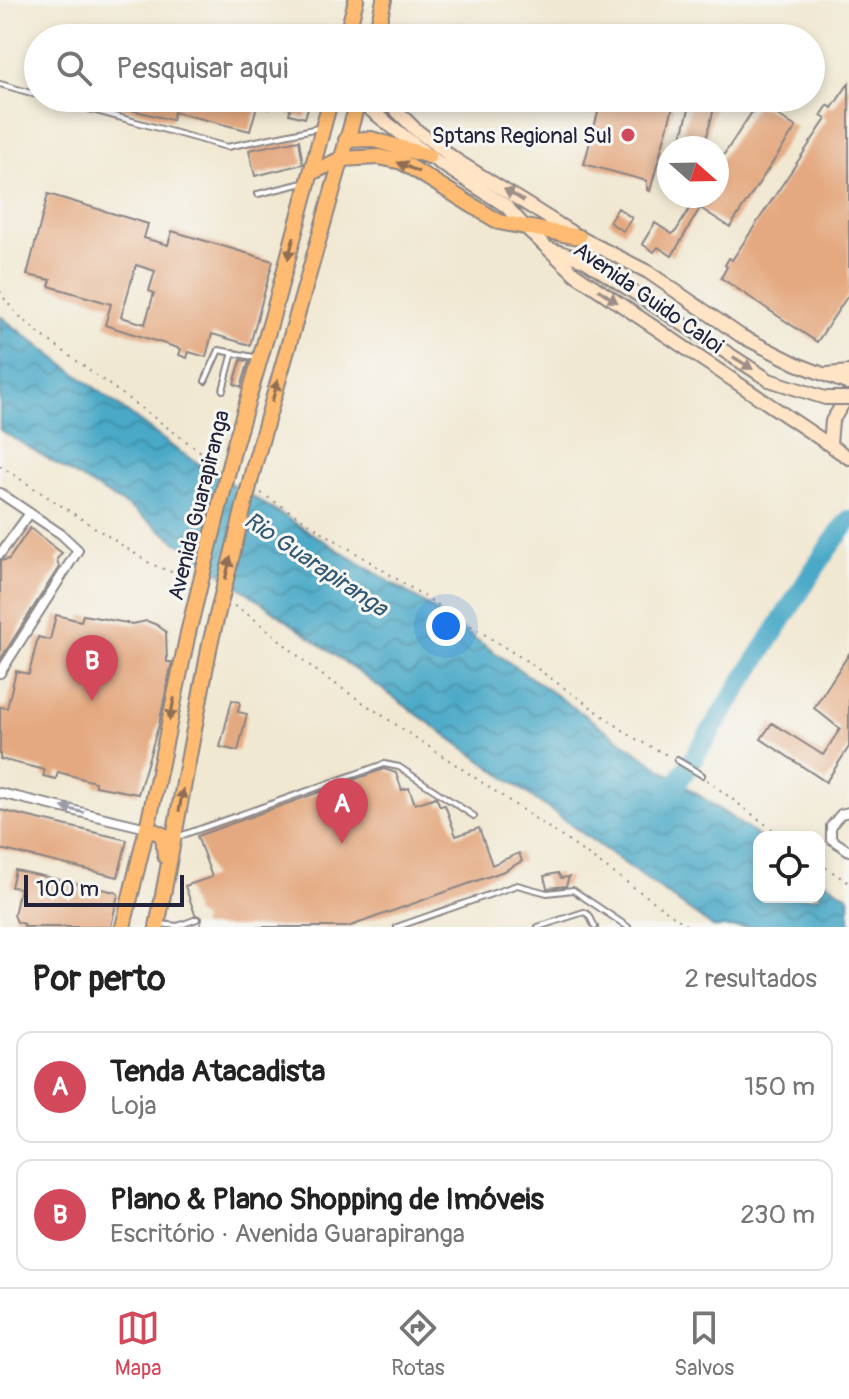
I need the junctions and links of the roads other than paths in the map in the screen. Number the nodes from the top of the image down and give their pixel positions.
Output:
1 (356, 0) edge
2 (384, 0) edge
3 (350, 24) edge
4 (378, 24) edge
5 (0, 84) edge
6 (24, 91) edge
7 (100, 112) edge
8 (327, 112) edge
9 (354, 112) edge
10 (374, 112) edge
11 (398, 112) edge
12 (323, 127) junction
13 (346, 140) junction
14 (429, 156) junction
15 (341, 159) junction
16 (310, 177) junction
17 (258, 194) dead end
18 (526, 228) junction
19 (579, 237) junction
20 (547, 248) junction
21 (233, 352) junction
22 (260, 358) junction
23 (849, 372) edge
24 (825, 374) junction
25 (205, 381) dead end
26 (849, 384) edge
27 (223, 390) dead end
28 (849, 396) edge
29 (830, 444) junction
30 (849, 458) edge
31 (0, 493) edge
32 (30, 513) junction
33 (0, 554) edge
34 (0, 673) edge
35 (677, 760) road end
36 (702, 775) road end
37 (0, 793) edge
38 (849, 812) edge
39 (474, 816) dead end
40 (147, 828) junction
41 (174, 838) junction
42 (849, 851) edge
43 (167, 876) junction
44 (197, 919) dead end
45 (157, 925) edge
46 (177, 926) edge
47 (123, 927) edge
48 (397, 927) edge
49 (538, 927) edge
50 (595, 927) edge
51 (628, 927) edge

1 - 3 main road
2 - 4 main road
5 - 6 lane
7 - 12 lane
8 - 12 main road, Avenida Guarapiranga
9 - 13 main road, Avenida Guarapiranga
10 - 14 main road, Avenida Guido Caloi
19 -> 11 main road, Avenida Guido Caloi
12 - 16 main road, Avenida Guarapiranga
13 - 14 main road
13 - 15 main road, Avenida Guarapiranga
14 - 18 main road, Avenida Guido Caloi
15 - 16 main road
18 -> 15 main road
41 -> 15 main road, Avenida Guarapiranga, bridge
16 - 17 lane
16 -> 22 main road, Avenida Guarapiranga
18 - 19 main road
18 - 20 main road, Avenida Guido Caloi
19 - 24 main road, Avenida Guido Caloi
20 -> 28 main road, bridge
20 -> 29 main road, Avenida Guido Caloi
21 - 22 lane
21 - 25 lane
21 - 27 lane
22 -> 40 main road, Avenida Guarapiranga, bridge
23 - 24 main road
24 - 26 main road, Avenida Guido Caloi
28 - 29 main road
29 - 30 main road, Avenida Guido Caloi
31 - 32 street
32 - 33 street
32 - 34 street
35 - 36 lane
40 -> 37 street
38 - 42 street
39 - 41 lane
40 - 43 main road
40 - 47 main road, Avenida Guarapiranga
41 - 43 main road, Avenida Guarapiranga
43 - 45 main road, Avenida Guarapiranga
44 - 46 lane
45 - 46 lane
48 - 51 lane
49 - 50 lane

